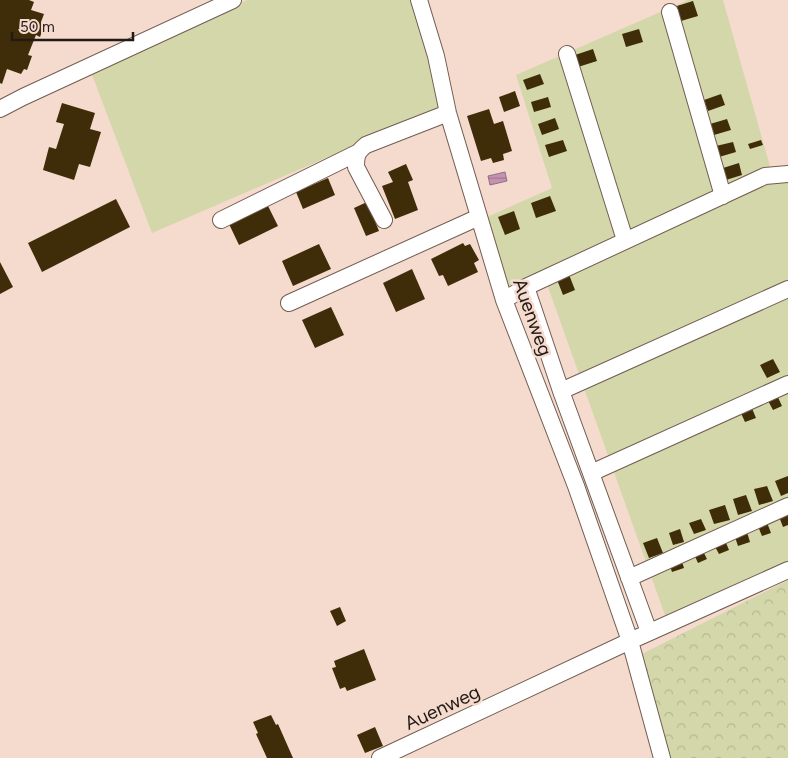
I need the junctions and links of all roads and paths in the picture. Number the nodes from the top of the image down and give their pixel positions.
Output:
1 (233, 0) edge
2 (419, 0) edge
3 (670, 12) dead end
4 (566, 54) dead end
5 (0, 109) edge
6 (448, 113) junction
7 (357, 153) junction
8 (788, 174) edge
9 (723, 196) junction
10 (479, 216) junction
11 (221, 220) dead end
12 (384, 220) dead end
13 (625, 240) junction
14 (526, 287) junction
15 (788, 289) edge
16 (504, 300) junction
17 (290, 303) dead end
18 (788, 384) edge
19 (561, 391) junction
20 (591, 473) junction
21 (788, 506) edge
22 (788, 570) edge
23 (629, 578) junction
24 (649, 632) junction
25 (630, 641) junction
26 (380, 758) edge
27 (662, 758) edge

1 - 5 street
2 - 6 street, Auenweg
3 - 9 street
4 - 13 street
6 - 7 street
6 - 10 street, Auenweg
7 - 11 street
7 - 12 street
8 - 9 street
9 - 13 street
10 - 16 street, Auenweg
10 - 17 street
13 - 14 street
14 - 16 street
14 - 19 street
15 - 19 street
16 - 25 street, Auenweg
18 - 20 street
19 - 20 street
20 - 23 street
21 - 23 street
22 - 24 street
23 - 24 street
24 - 25 street
25 - 26 street, Auenweg
25 - 27 street, Auenweg

